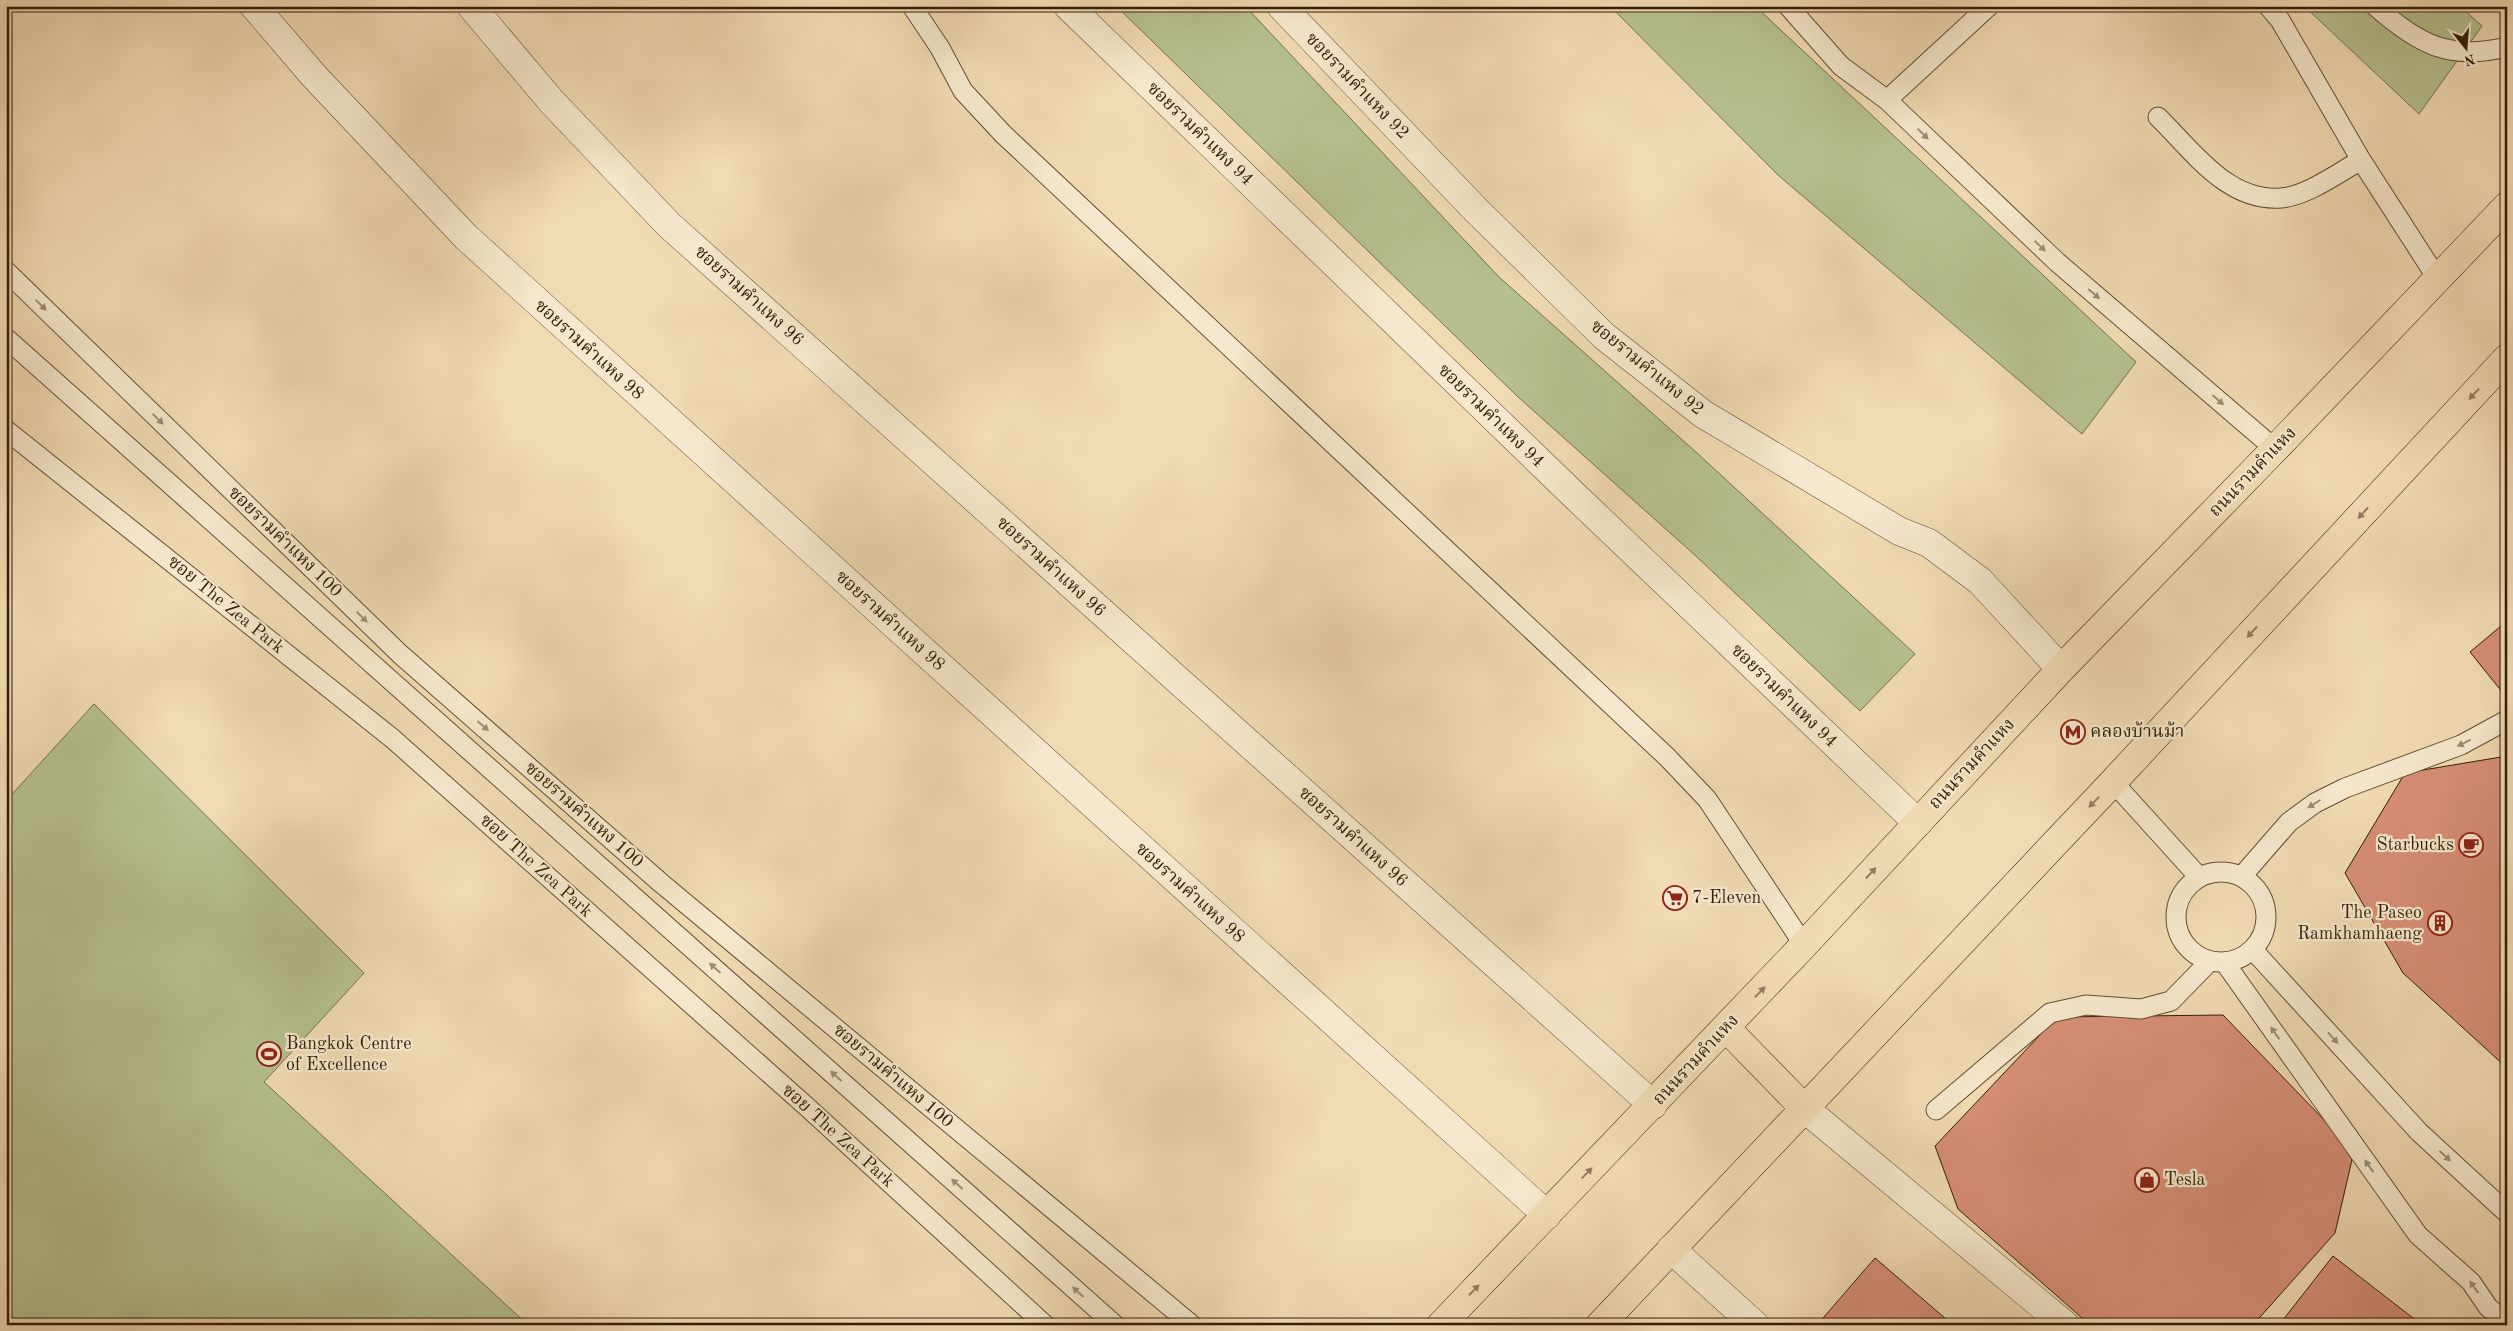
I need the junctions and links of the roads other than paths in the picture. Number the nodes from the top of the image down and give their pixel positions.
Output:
1 (254, 6) edge
2 (471, 6) edge
3 (912, 6) edge
4 (1068, 6) edge
5 (1281, 6) edge
6 (1788, 6) edge
7 (1990, 6) edge
8 (2268, 6) edge
9 (2375, 6) edge
10 (2507, 47) edge
11 (1887, 100) junction
12 (2158, 116) dead end
13 (2361, 160) junction
14 (2507, 206) edge
15 (6, 271) edge
16 (2437, 278) junction
17 (6, 338) edge
18 (2507, 358) edge
19 (6, 430) edge
20 (2276, 449) junction
21 (2061, 669) junction
22 (2507, 720) edge
23 (2113, 782) junction
24 (1918, 823) junction
25 (2242, 876) junction
26 (2199, 877) junction
27 (1804, 945) junction
28 (2253, 950) junction
29 (2217, 962) junction
30 (1726, 1028) junction
31 (1653, 1105) junction
32 (1804, 1108) junction
33 (1936, 1110) dead end
34 (2507, 1213) edge
35 (1547, 1214) junction
36 (1671, 1249) junction
37 (2507, 1323) edge
38 (1045, 1325) edge
39 (1115, 1325) edge
40 (1192, 1325) edge
41 (1441, 1325) edge
42 (1600, 1325) edge
43 (1755, 1325) edge
44 (2065, 1325) edge

1 - 35 street, ซอยรามคําแหง 98
2 - 31 street, ซอยรามคําแหง 96
3 - 27 lane
4 - 24 street, ซอยรามคําแหง 94
5 - 21 street, ซอยรามคําแหง 92
6 - 11 lane
7 - 11 lane
8 - 13 lane
9 - 10 lane
11 -> 20 lane
12 - 13 lane
13 - 16 lane
14 - 16 main road, ถนนรามคำแหง
15 -> 40 lane, ซอยรามคำแหง 100
16 - 20 main road, ถนนรามคำแหง
39 -> 17 lane, ซอยรามคำแหง 100
18 -> 23 main road
19 - 38 lane, ซอย The Zea Park
20 - 21 main road, ถนนรามคำแหง
21 - 24 main road, ถนนรามคำแหง
22 -> 25 lane
23 - 26 lane
23 -> 32 main road
27 -> 24 main road, ถนนรามคำแหง
25 - 26 lane
25 - 28 lane
26 - 29 lane
30 -> 27 main road, ถนนรามคำแหง
28 - 29 lane
28 -> 34 lane
29 - 33 lane
37 -> 29 lane
30 - 31 main road, ถนนรามคำแหง
30 - 32 main road
35 -> 31 main road, ถนนรามคำแหง
32 - 36 main road
32 - 44 street
41 -> 35 main road, ถนนรามคำแหง
36 - 42 main road
36 - 43 street

